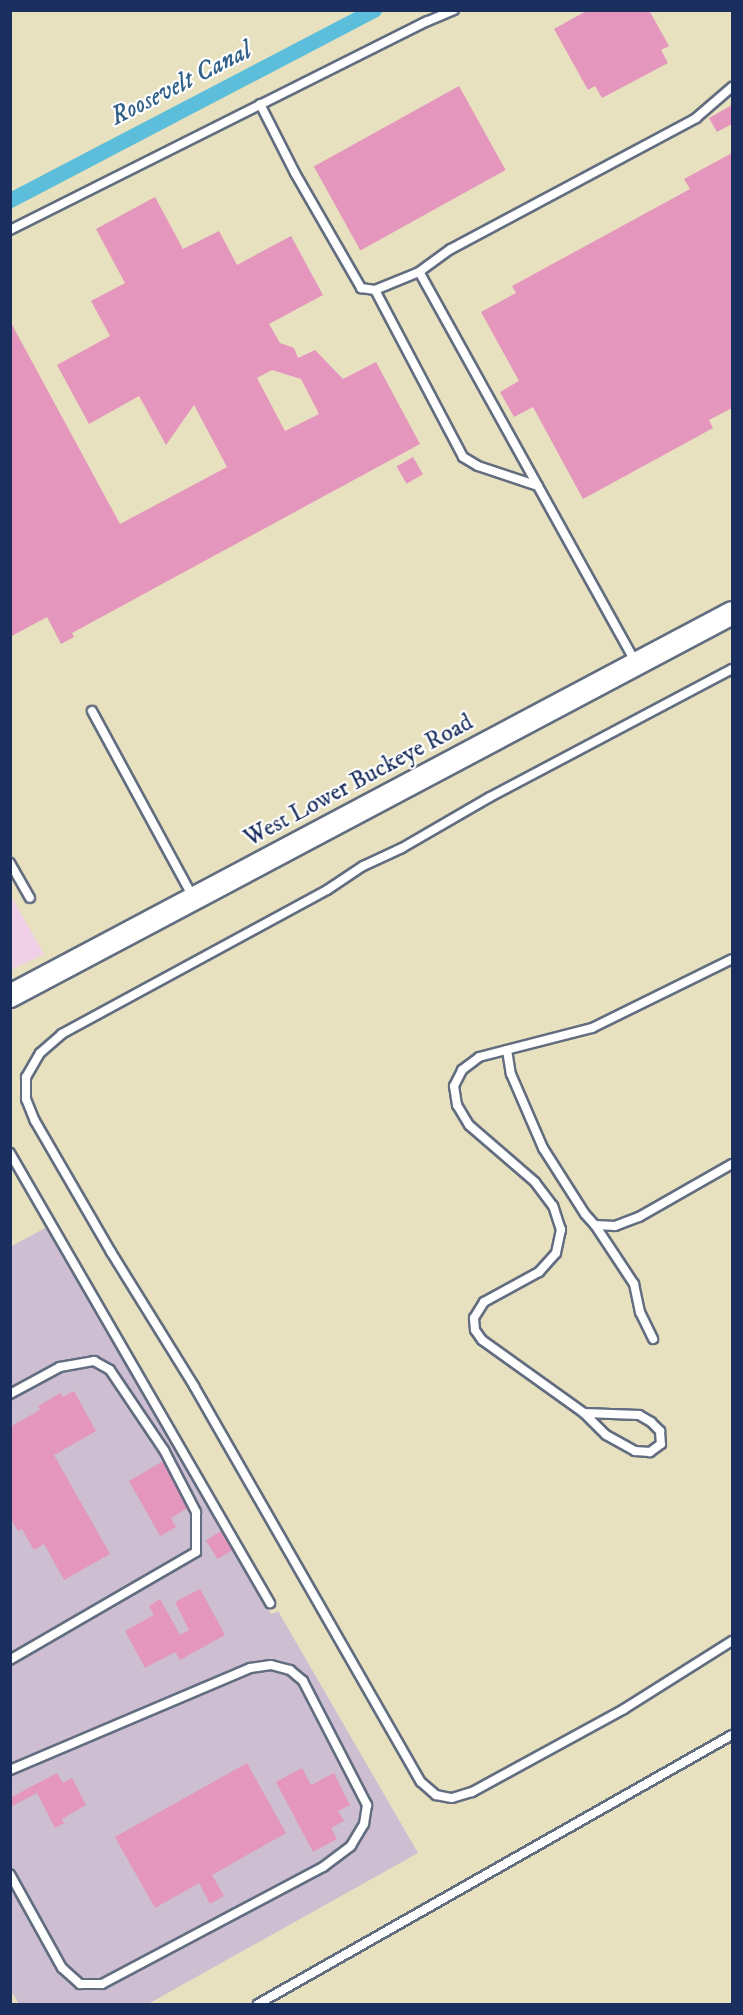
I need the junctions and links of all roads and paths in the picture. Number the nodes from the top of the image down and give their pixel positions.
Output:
1 (454, 10) edge
2 (732, 87) edge
3 (260, 104) junction
4 (10, 230) edge
5 (419, 272) junction
6 (375, 290) junction
7 (538, 486) junction
8 (732, 613) edge
9 (637, 663) junction
10 (732, 669) edge
11 (92, 711) dead end
12 (10, 863) edge
13 (30, 898) dead end
14 (194, 899) junction
15 (732, 958) edge
16 (10, 996) edge
17 (507, 1050) junction
18 (10, 1153) edge
19 (732, 1164) edge
20 (595, 1225) junction
21 (653, 1339) dead end
22 (10, 1394) edge
23 (584, 1413) junction
24 (270, 1603) dead end
25 (732, 1641) edge
26 (10, 1660) edge
27 (732, 1735) edge
28 (10, 1770) edge
29 (10, 1874) edge
30 (258, 2004) edge

1 - 3 lane
2 - 5 lane
3 - 4 lane
3 - 6 lane
5 - 6 lane
5 - 7 lane
6 - 7 lane
7 - 9 lane
8 - 9 main road, West Lower Buckeye Road
9 - 14 main road, West Lower Buckeye Road
10 - 25 lane
11 - 14 lane
12 - 13 lane
14 - 16 main road, West Lower Buckeye Road
15 - 17 lane
17 - 20 lane
17 - 23 lane
18 - 24 lane
19 - 20 lane
20 - 21 lane
22 - 26 lane
23 - 23 lane
27 - 30 lane
28 - 29 lane

